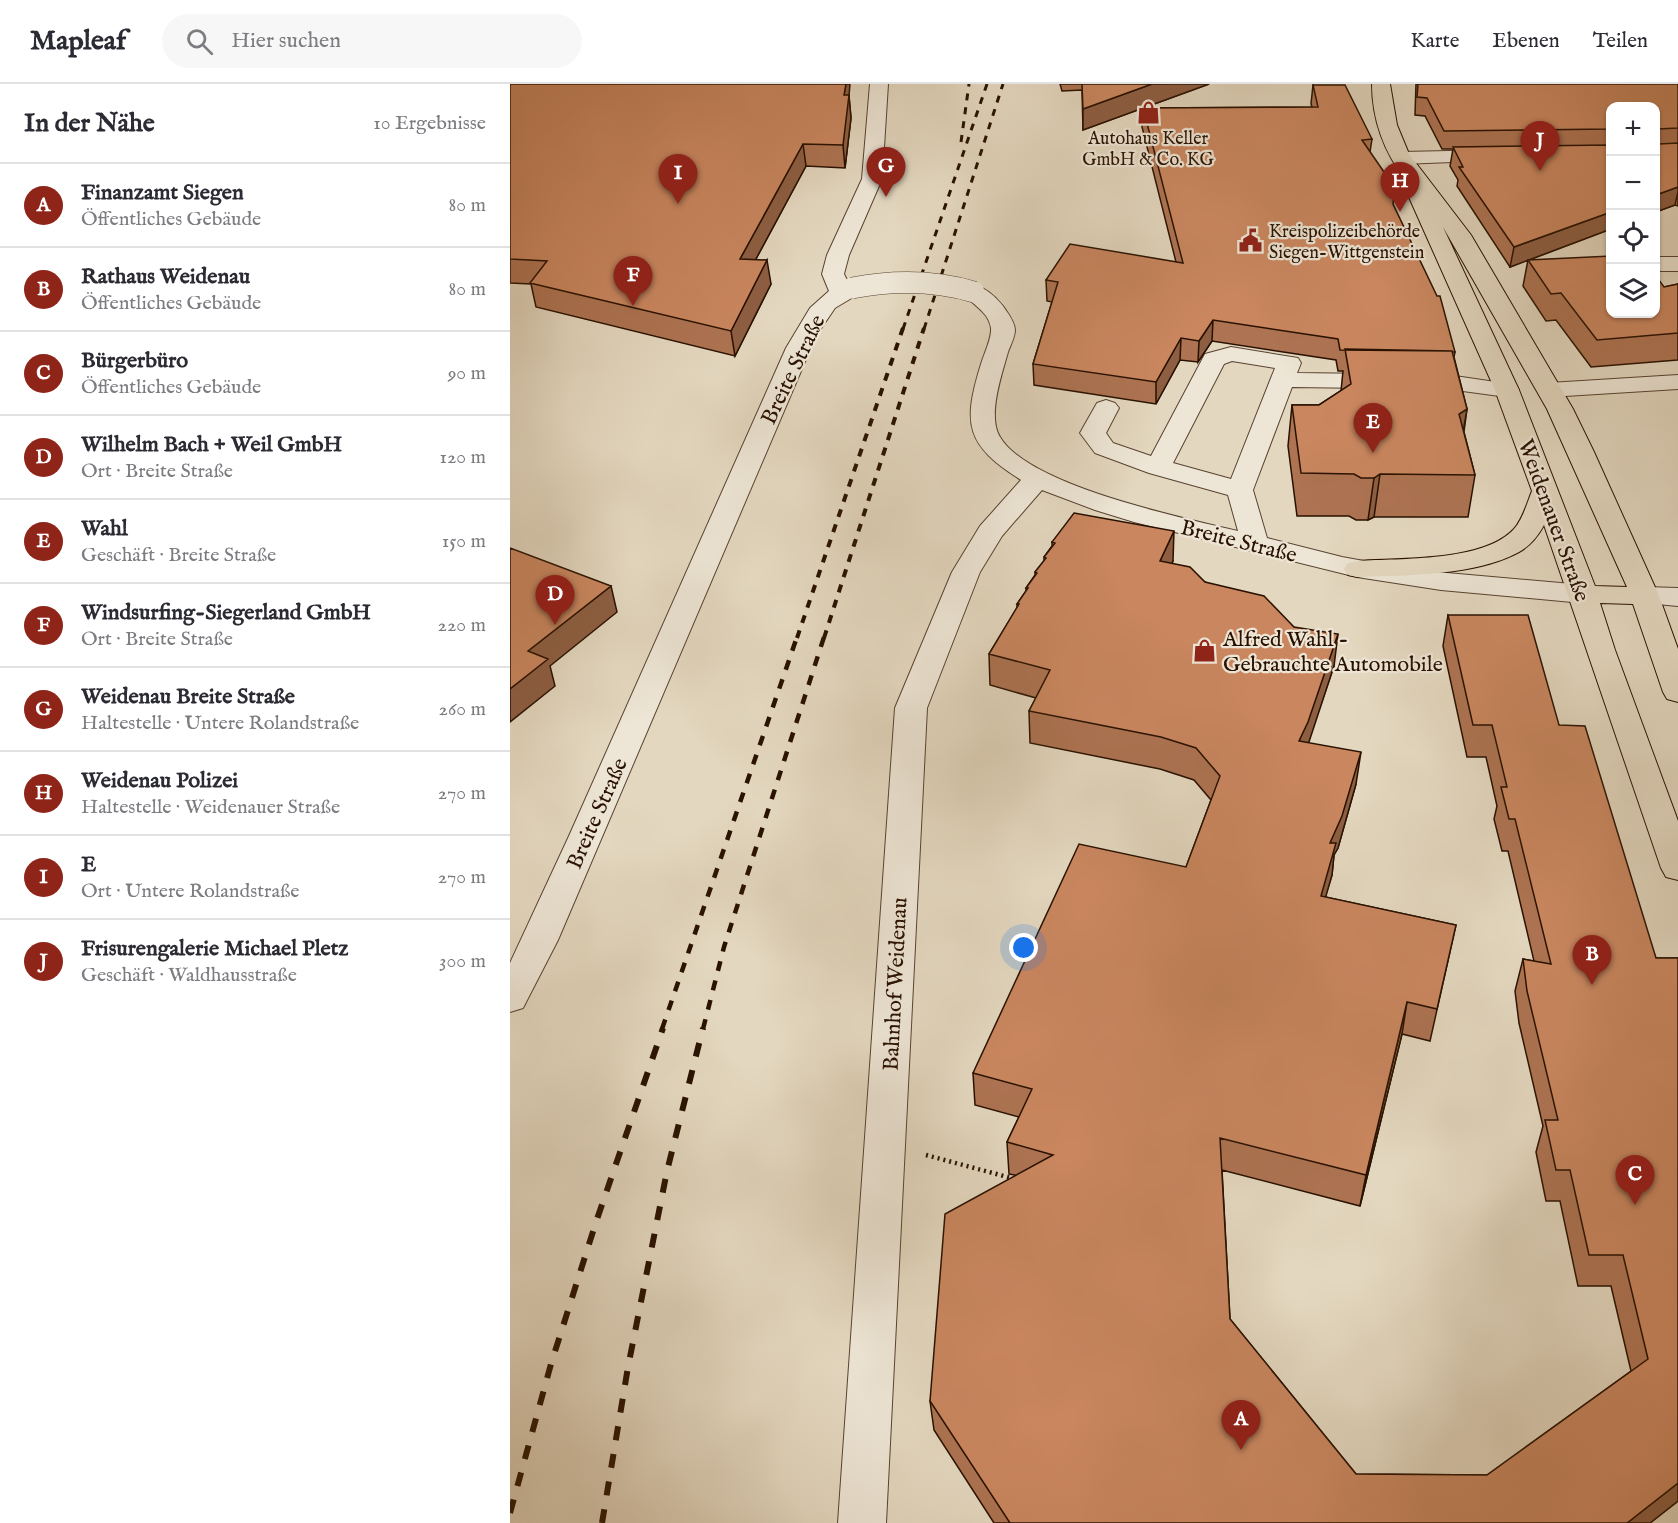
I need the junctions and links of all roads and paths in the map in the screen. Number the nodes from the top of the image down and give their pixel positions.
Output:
1 (879, 84) edge
2 (1381, 84) edge
3 (1520, 156) edge
4 (1402, 158) junction
5 (1416, 180) junction
6 (1660, 264) edge
7 (1678, 264) edge
8 (846, 290) junction
9 (1498, 301) junction
10 (1468, 302) junction
11 (1285, 372) junction
12 (1678, 382) edge
13 (1507, 390) junction
14 (1549, 390) junction
15 (1106, 408) dead end
16 (1158, 467) junction
17 (1036, 479) junction
18 (1240, 490) junction
19 (1545, 490) junction
20 (1255, 543) junction
21 (1358, 569) junction
22 (1583, 594) junction
23 (1645, 596) junction
24 (1678, 597) edge
25 (1678, 692) edge
26 (1678, 868) edge
27 (510, 998) edge
28 (885, 1144) junction
29 (1018, 1180) edge
30 (862, 1523) edge

1 - 8 street
2 - 4 main road, Weidenauer Straße
3 - 4 street
4 - 5 main road, Weidenauer Straße
5 - 9 main road, Weidenauer Straße
5 - 10 main road, Weidenauer Straße
6 - 7 street
8 - 17 street, Breite Straße, bridge
8 - 27 street, Breite Straße
9 - 10 main road
9 - 14 main road, Weidenauer Straße
10 - 13 main road, Weidenauer Straße
11 - 13 street
11 - 16 street
11 - 18 street
12 - 14 street
13 - 14 main road
13 - 19 main road, Weidenauer Straße
14 - 23 main road, Weidenauer Straße
15 - 16 street
16 - 18 street
17 - 20 street, Breite Straße
17 - 28 street, Bahnhof Weidenau
18 - 20 street
19 - 21 main road
19 - 22 main road, Weidenauer Straße
20 - 21 street, Breite Straße
21 - 22 street, Breite Straße
22 - 23 main road
22 - 26 main road, Weidenauer Straße
23 - 24 street
23 - 25 main road, Weidenauer Straße
28 - 29 path
28 - 30 street, Bahnhof Weidenau

